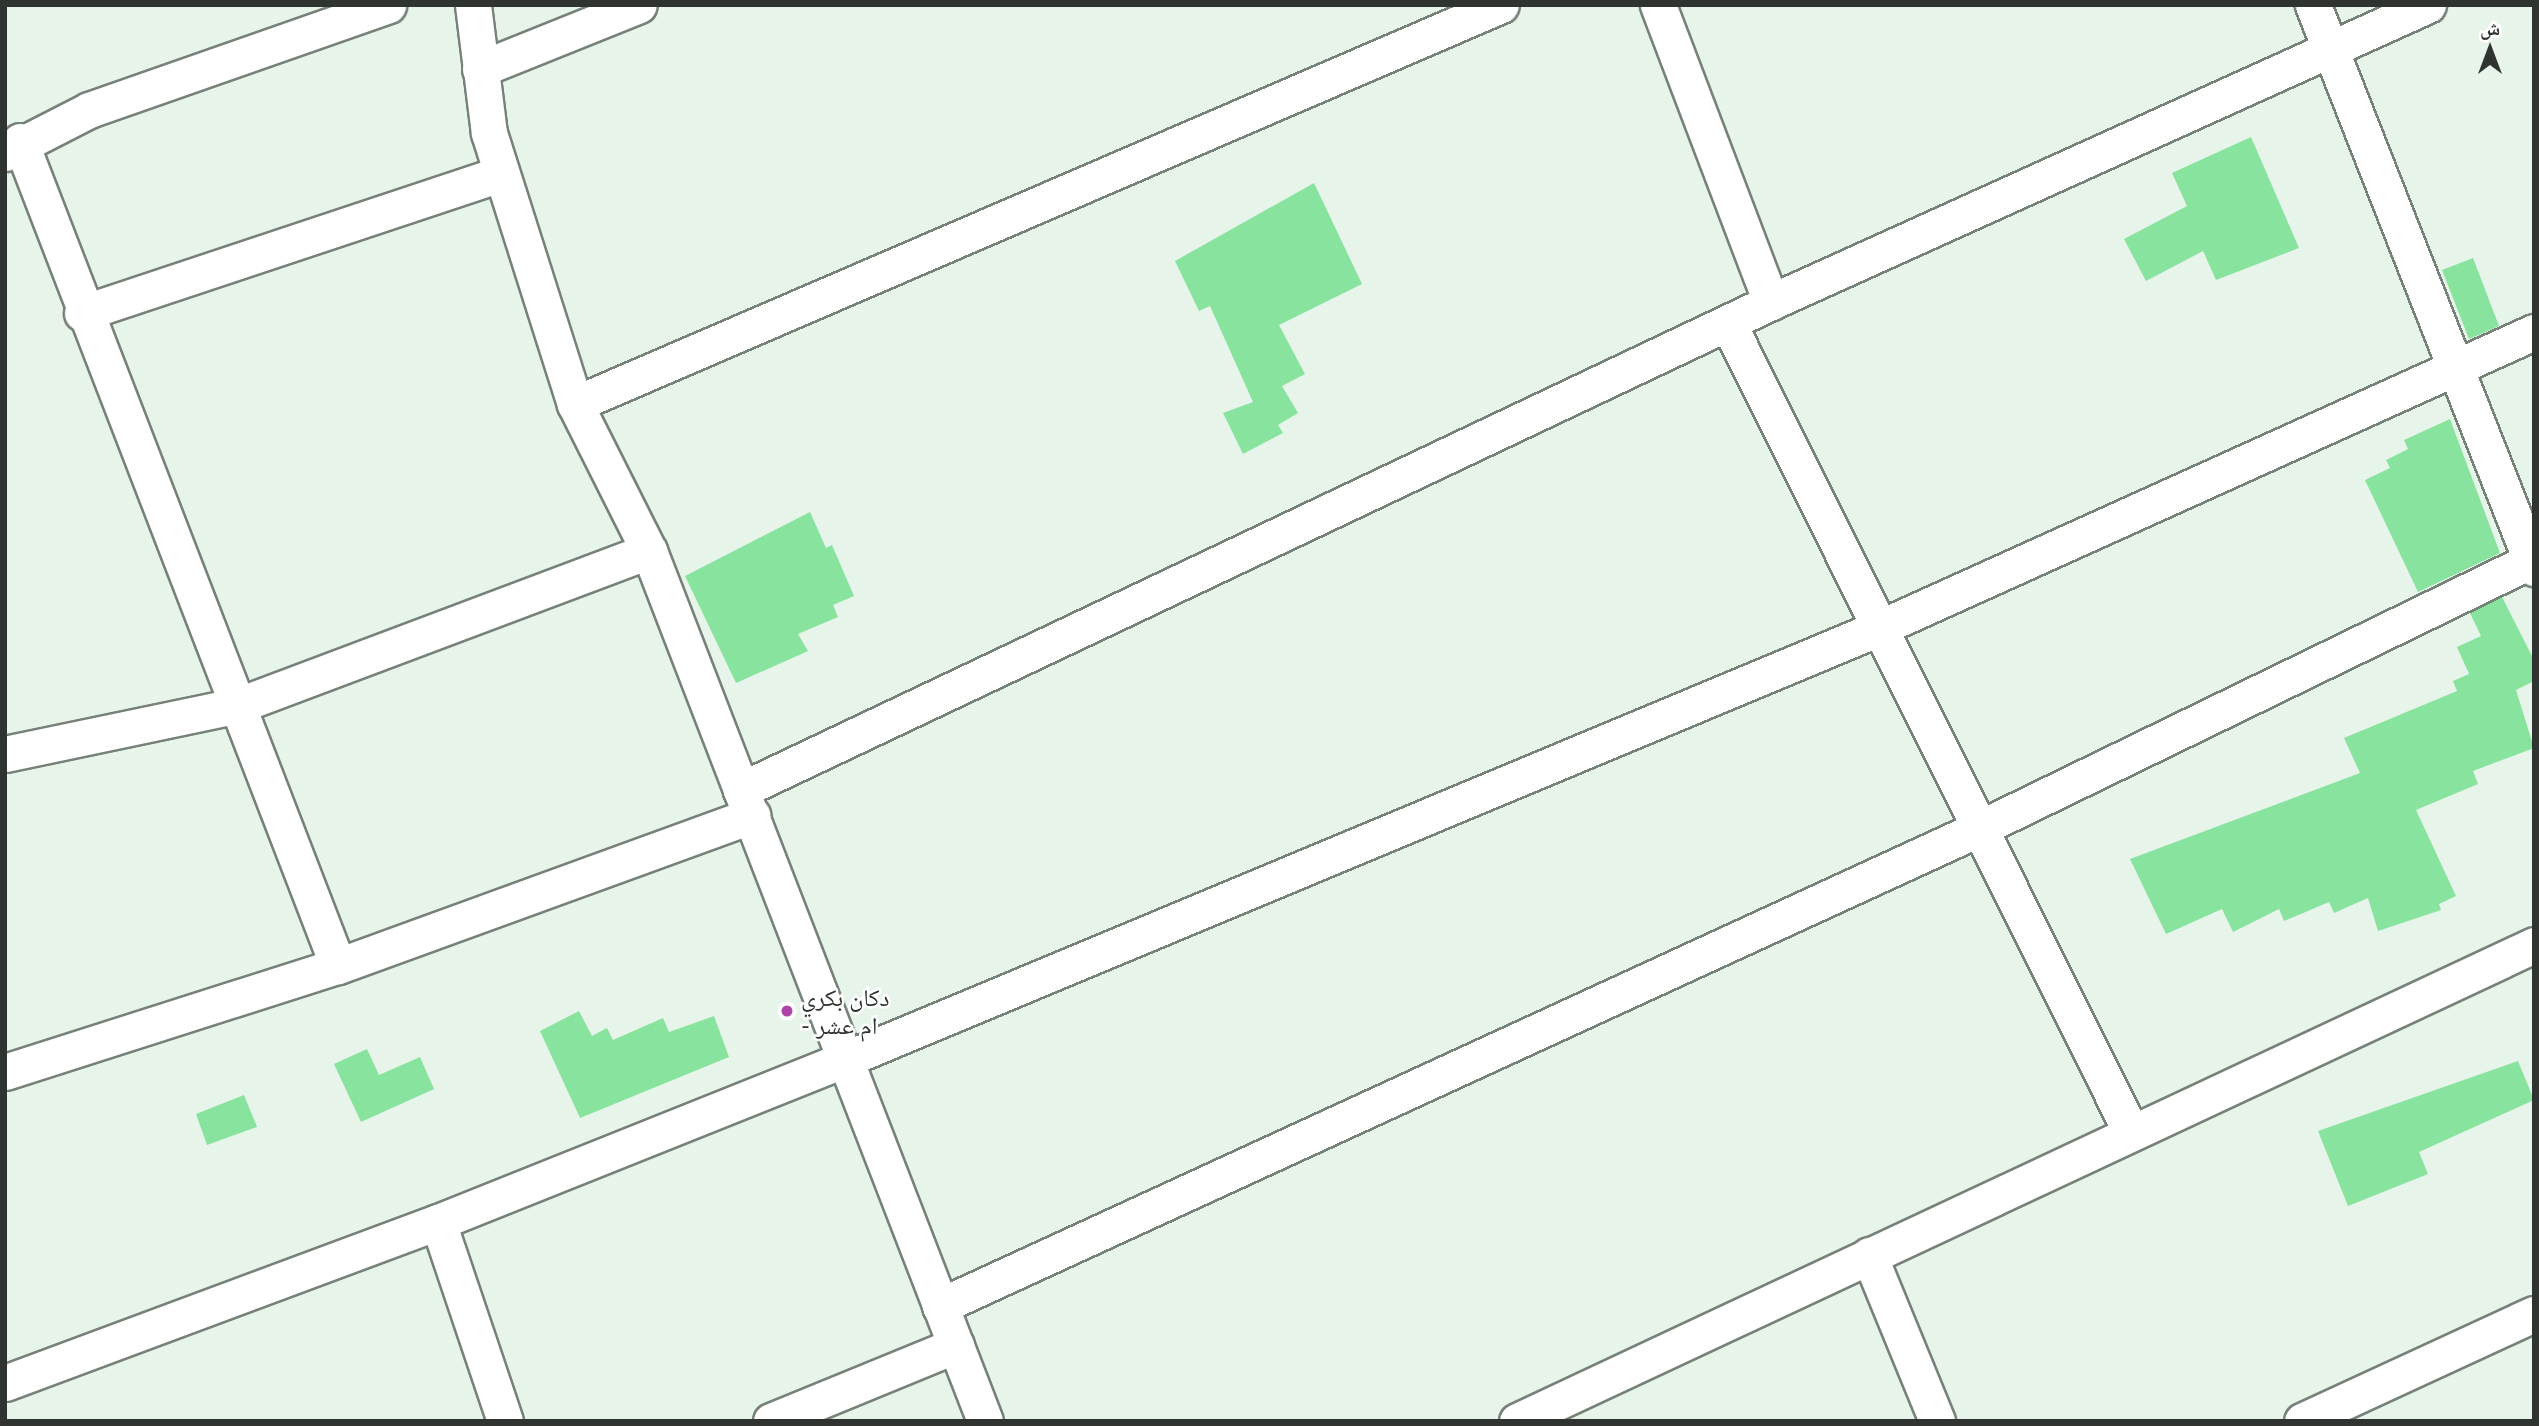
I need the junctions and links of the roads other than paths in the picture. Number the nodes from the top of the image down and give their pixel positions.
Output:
1 (388, 5) edge
2 (473, 5) edge
3 (639, 5) edge
4 (1501, 5) edge
5 (1658, 5) edge
6 (2313, 5) edge
7 (2428, 5) edge
8 (2330, 51) junction
9 (480, 69) junction
10 (13, 147) edge
11 (502, 174) junction
12 (1771, 302) junction
13 (82, 313) junction
14 (1728, 323) junction
15 (2534, 332) edge
16 (2457, 367) junction
17 (575, 404) junction
18 (649, 551) junction
19 (2533, 562) edge
20 (1879, 628) junction
21 (239, 705) junction
22 (5, 754) edge
23 (746, 802) junction
24 (1978, 829) junction
25 (2534, 945) edge
26 (338, 966) junction
27 (846, 1059) junction
28 (5, 1072) edge
29 (2131, 1132) junction
30 (438, 1222) junction
31 (1868, 1255) junction
32 (940, 1306) junction
33 (2534, 1314) edge
34 (956, 1345) junction
35 (5, 1382) edge
36 (505, 1421) edge
37 (771, 1421) edge
38 (985, 1421) edge
39 (1517, 1421) edge
40 (1937, 1421) edge
41 (2302, 1421) edge

1 - 10 street
2 - 9 street
3 - 9 street
4 - 17 street
5 - 12 street
6 - 8 street
7 - 8 street
8 - 12 street
8 - 16 street
9 - 11 street
10 - 13 street
11 - 13 street
11 - 17 street
12 - 14 street
13 - 21 street
14 - 20 street
14 - 23 street
15 - 16 street
16 - 19 street
16 - 20 street
17 - 18 street
18 - 21 street
18 - 23 street
19 - 24 street
20 - 24 street
20 - 27 street
21 - 22 street
21 - 26 street
23 - 26 street
23 - 27 street
24 - 29 street
24 - 32 street
25 - 29 street
26 - 28 street
27 - 30 street
27 - 32 street
29 - 31 street
30 - 35 street
30 - 36 street
31 - 39 street
31 - 40 street
32 - 34 street
33 - 41 street
34 - 37 street
34 - 38 street

